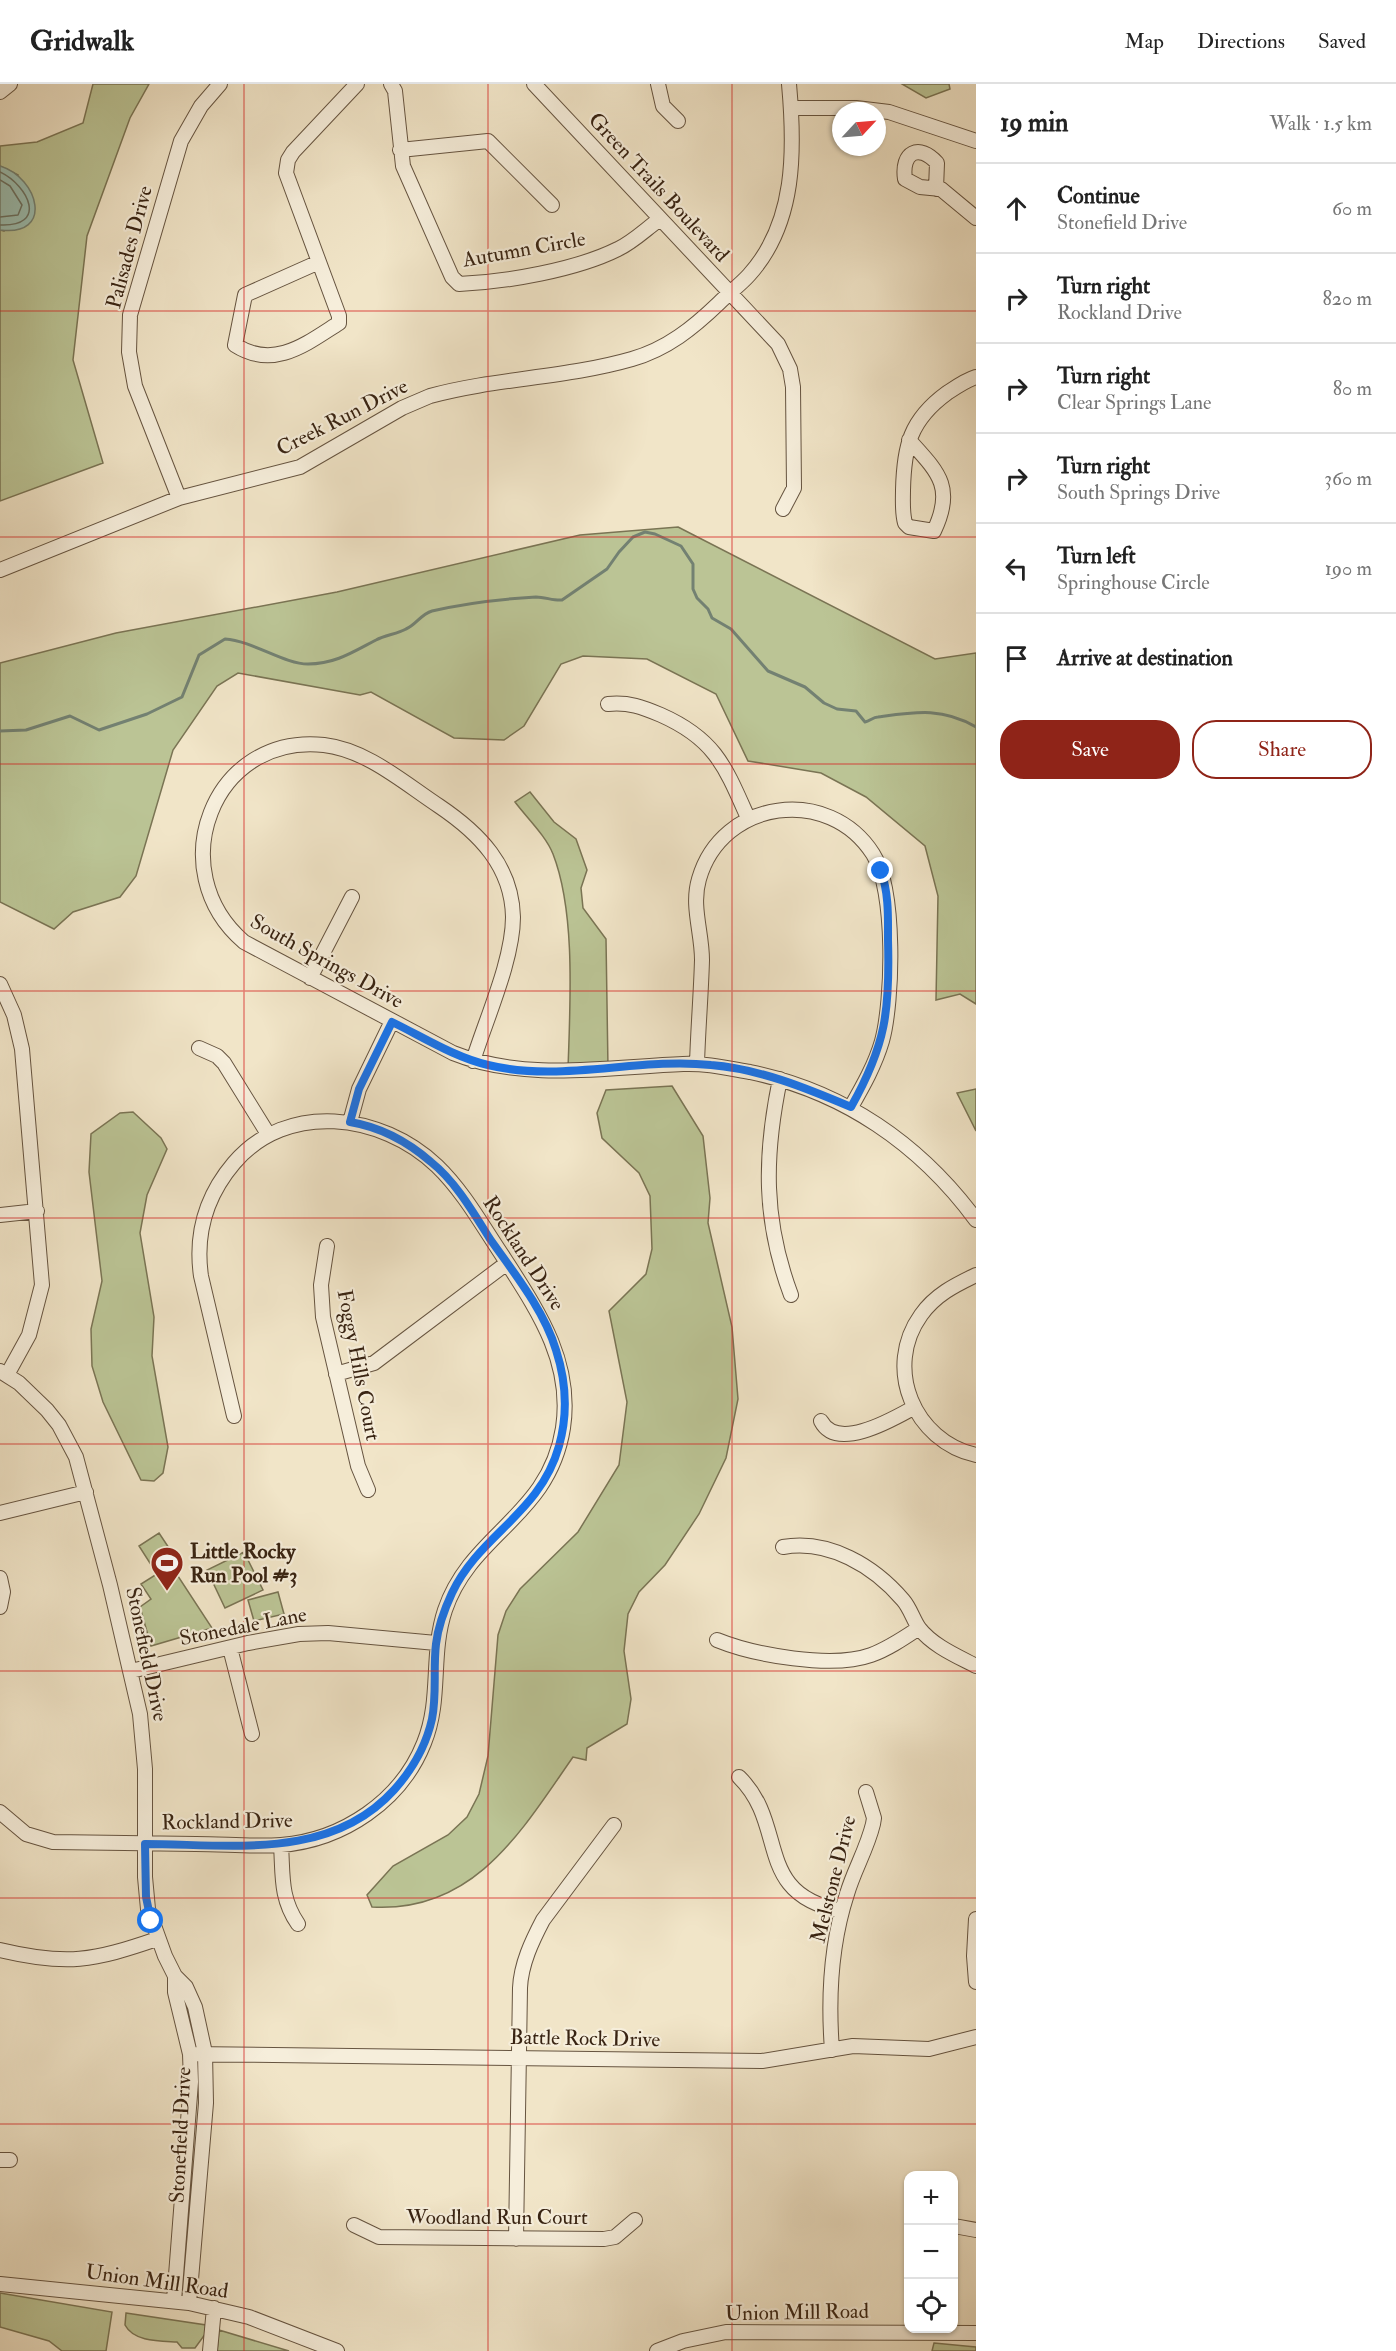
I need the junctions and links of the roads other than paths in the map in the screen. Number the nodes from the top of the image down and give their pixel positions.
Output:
1 (10, 84) edge
2 (220, 84) edge
3 (357, 84) edge
4 (391, 84) edge
5 (534, 84) edge
6 (658, 84) edge
7 (789, 84) edge
8 (0, 92) edge
9 (791, 108) junction
10 (678, 121) dead end
11 (976, 141) edge
12 (400, 150) junction
13 (936, 189) dead end
14 (552, 205) dead end
15 (976, 218) edge
16 (660, 219) junction
17 (319, 262) junction
18 (729, 293) junction
19 (976, 377) edge
20 (909, 440) junction
21 (179, 498) junction
22 (783, 509) dead end
23 (0, 570) edge
24 (608, 704) dead end
25 (748, 818) junction
26 (352, 897) dead end
27 (310, 978) junction
28 (0, 984) edge
29 (392, 1022) junction
30 (198, 1048) dead end
31 (473, 1061) junction
32 (697, 1064) junction
33 (780, 1079) junction
34 (851, 1107) junction
35 (350, 1122) junction
36 (268, 1134) junction
37 (36, 1211) junction
38 (0, 1215) edge
39 (976, 1220) edge
40 (327, 1246) dead end
41 (507, 1263) junction
42 (976, 1275) edge
43 (791, 1295) dead end
44 (4, 1373) edge
45 (336, 1374) junction
46 (914, 1408) junction
47 (234, 1416) dead end
48 (820, 1421) dead end
49 (976, 1455) edge
50 (368, 1490) dead end
51 (86, 1492) junction
52 (0, 1514) edge
53 (783, 1547) dead end
54 (0, 1578) edge
55 (0, 1607) edge
56 (919, 1628) junction
57 (717, 1640) dead end
58 (436, 1643) junction
59 (230, 1648) junction
60 (976, 1666) edge
61 (131, 1671) junction
62 (252, 1734) dead end
63 (739, 1777) dead end
64 (866, 1792) dead end
65 (0, 1812) edge
66 (614, 1825) dead end
67 (145, 1844) junction
68 (281, 1845) junction
69 (842, 1911) junction
70 (976, 1920) edge
71 (298, 1924) dead end
72 (157, 1939) junction
73 (0, 1950) edge
74 (175, 1976) junction
75 (976, 1982) edge
76 (976, 2037) edge
77 (832, 2050) junction
78 (205, 2053) junction
79 (190, 2054) junction
80 (519, 2058) junction
81 (635, 2220) dead end
82 (354, 2225) dead end
83 (958, 2227) edge
84 (976, 2230) edge
85 (516, 2239) junction
86 (0, 2284) edge
87 (174, 2301) junction
88 (189, 2303) junction
89 (213, 2308) junction
90 (976, 2333) edge
91 (210, 2351) edge
92 (337, 2351) edge
93 (657, 2351) edge

1 - 8 street
2 - 21 street, Palisades Drive
3 - 17 street
4 - 12 street, Autumn Circle
5 - 16 street, Green Trails Boulevard
6 - 10 street
7 - 9 street, Creek Run Drive
9 - 11 street
9 - 18 street, Creek Run Drive
12 - 14 street, Autumn Circle
12 - 16 street, Autumn Circle
13 - 15 street
16 - 18 street, Green Trails Boulevard
17 - 17 street
18 - 21 street, Creek Run Drive
18 - 22 street, Green Trails Boulevard
19 - 20 street
20 - 20 street
21 - 23 street, Creek Run Drive
24 - 25 street
25 - 32 street
25 - 34 street
26 - 27 street
27 - 29 street, South Springs Drive
27 - 31 street, South Springs Drive
28 - 37 street
29 - 31 street, South Springs Drive
29 - 35 street
30 - 36 street
31 - 32 street, South Springs Drive
32 - 33 street, South Springs Drive
33 - 34 street, South Springs Drive
33 - 43 street
34 - 39 street, South Springs Drive
35 - 36 street, Rockland Drive
35 - 41 street, Rockland Drive
36 - 47 street, Rockland Drive
37 - 38 street
37 - 44 street
40 - 45 street, Foggy Hills Court
41 - 45 street
41 - 58 street, Rockland Drive
42 - 46 street
44 - 51 street, Stonefield Drive
45 - 50 street, Foggy Hills Court
46 - 48 street
46 - 49 street
51 - 52 street
51 - 61 street, Stonefield Drive
53 - 56 street
54 - 55 street
56 - 57 street
56 - 60 street
58 - 59 street, Stonedale Lane
58 - 68 street, Rockland Drive
59 - 61 street, Stonedale Lane
59 - 62 street
61 - 67 street, Stonefield Drive
63 - 69 street
64 - 69 street, Melstone Drive
65 - 67 street, Rockland Drive
66 - 80 street
67 - 68 street, Rockland Drive
67 - 72 street, Stonefield Drive
68 - 71 street
69 - 77 street, Melstone Drive
70 - 75 street
72 - 73 street
72 - 74 street, Stonefield Drive
74 - 78 street, Stonefield Drive
74 - 79 street, Stonefield Drive
76 - 77 street, Battle Rock Drive
77 - 80 street, Battle Rock Drive
78 - 79 street, Battle Rock Drive
78 - 80 street, Battle Rock Drive
78 - 88 street, Stonefield Drive
79 - 87 street, Stonefield Drive
80 - 85 street
81 - 85 street, Woodland Run Court
82 - 85 street, Woodland Run Court
83 - 84 street
86 - 87 street, Union Mill Road
87 - 88 street, Union Mill Road
88 - 89 street, Union Mill Road
89 - 91 street
89 - 92 street, Union Mill Road
90 - 93 street, Union Mill Road

